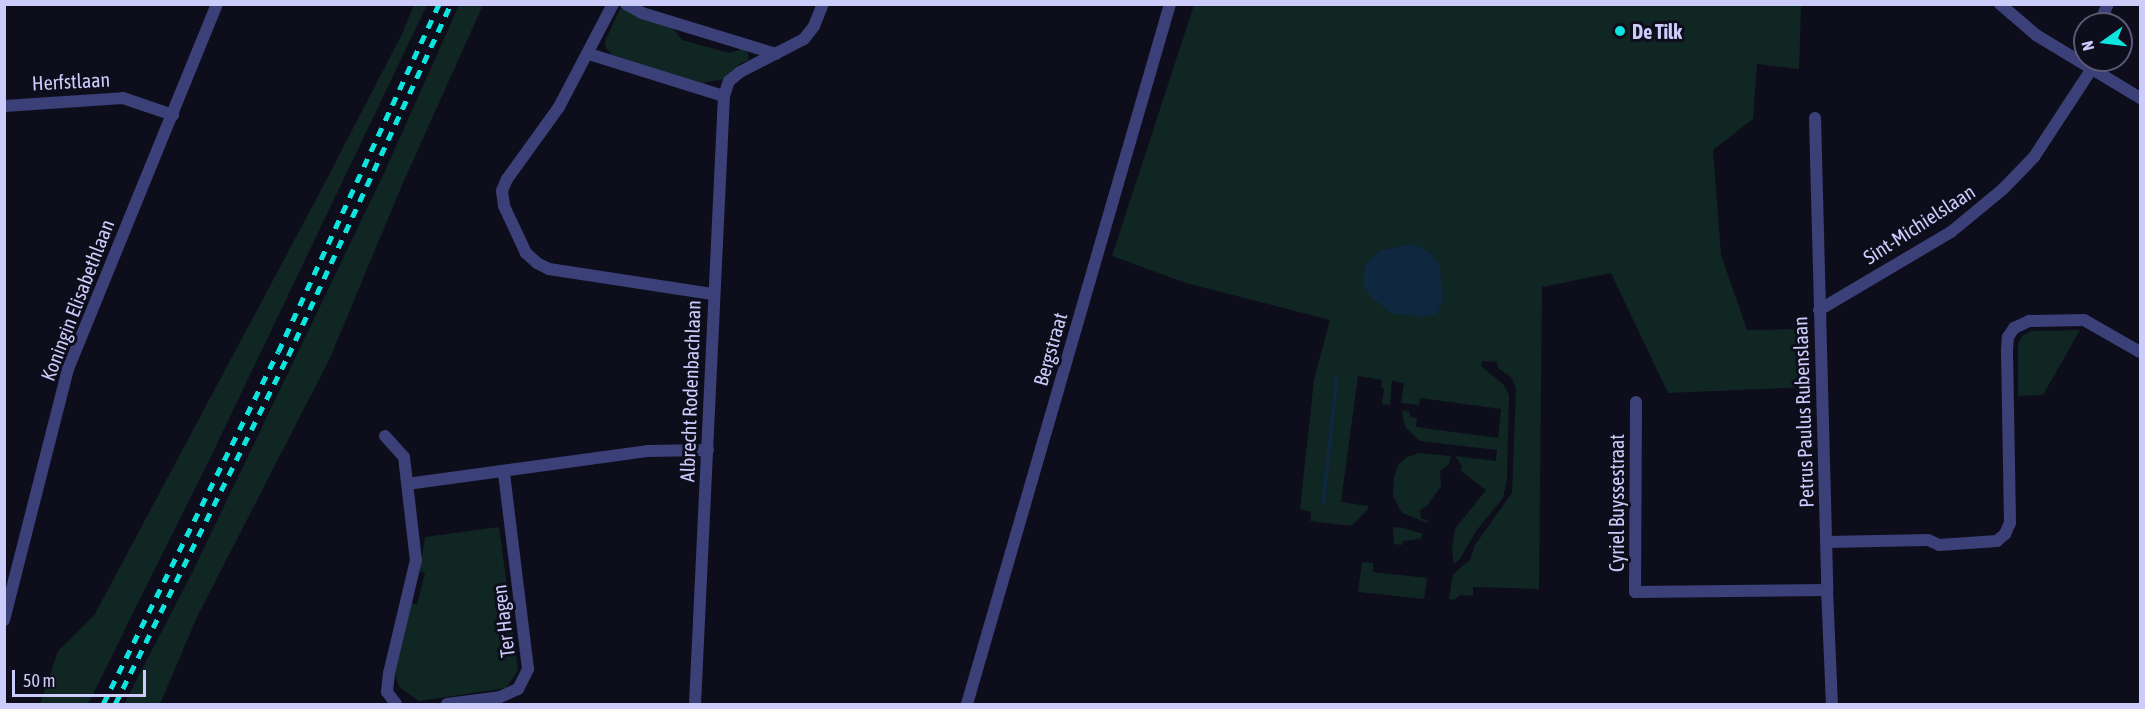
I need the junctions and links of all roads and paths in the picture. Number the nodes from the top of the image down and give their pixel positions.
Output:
1 (217, 4) edge
2 (613, 4) edge
3 (626, 4) edge
4 (823, 4) edge
5 (1170, 4) edge
6 (2003, 5) edge
7 (589, 54) junction
8 (776, 54) junction
9 (2073, 55) edge
10 (2081, 72) edge
11 (2100, 72) edge
12 (724, 96) junction
13 (2140, 98) edge
14 (4, 106) edge
15 (173, 115) junction
16 (1815, 118) dead end
17 (712, 294) junction
18 (1819, 310) junction
19 (2140, 352) edge
20 (1636, 402) dead end
21 (385, 436) dead end
22 (708, 450) junction
23 (504, 473) junction
24 (407, 484) junction
25 (1826, 542) junction
26 (1827, 590) junction
27 (4, 620) edge
28 (396, 705) edge
29 (447, 705) edge
30 (694, 705) edge
31 (967, 705) edge
32 (1832, 705) edge

1 - 15 street, Koningin Elisabethlaan
2 - 7 street
3 - 8 street
4 - 8 street
5 - 31 street, Bergstraat
6 - 9 street
7 - 12 street
7 - 17 street
8 - 12 street, Albrecht Rodenbachlaan
10 - 18 street, Sint-Michielslaan
11 - 13 street
12 - 17 street, Albrecht Rodenbachlaan
14 - 15 street, Herfstlaan
15 - 27 street, Koningin Elisabethlaan
16 - 18 street, Petrus Paulus Rubenslaan
17 - 22 street, Albrecht Rodenbachlaan
18 - 25 street, Petrus Paulus Rubenslaan
19 - 25 street
20 - 26 street, Cyriel Buyssestraat
21 - 24 street
22 - 23 street
22 - 30 street, Albrecht Rodenbachlaan
23 - 24 street
23 - 29 street, Ter Hagen
24 - 28 street
25 - 26 street, Petrus Paulus Rubenslaan
26 - 32 street, Petrus Paulus Rubenslaan

